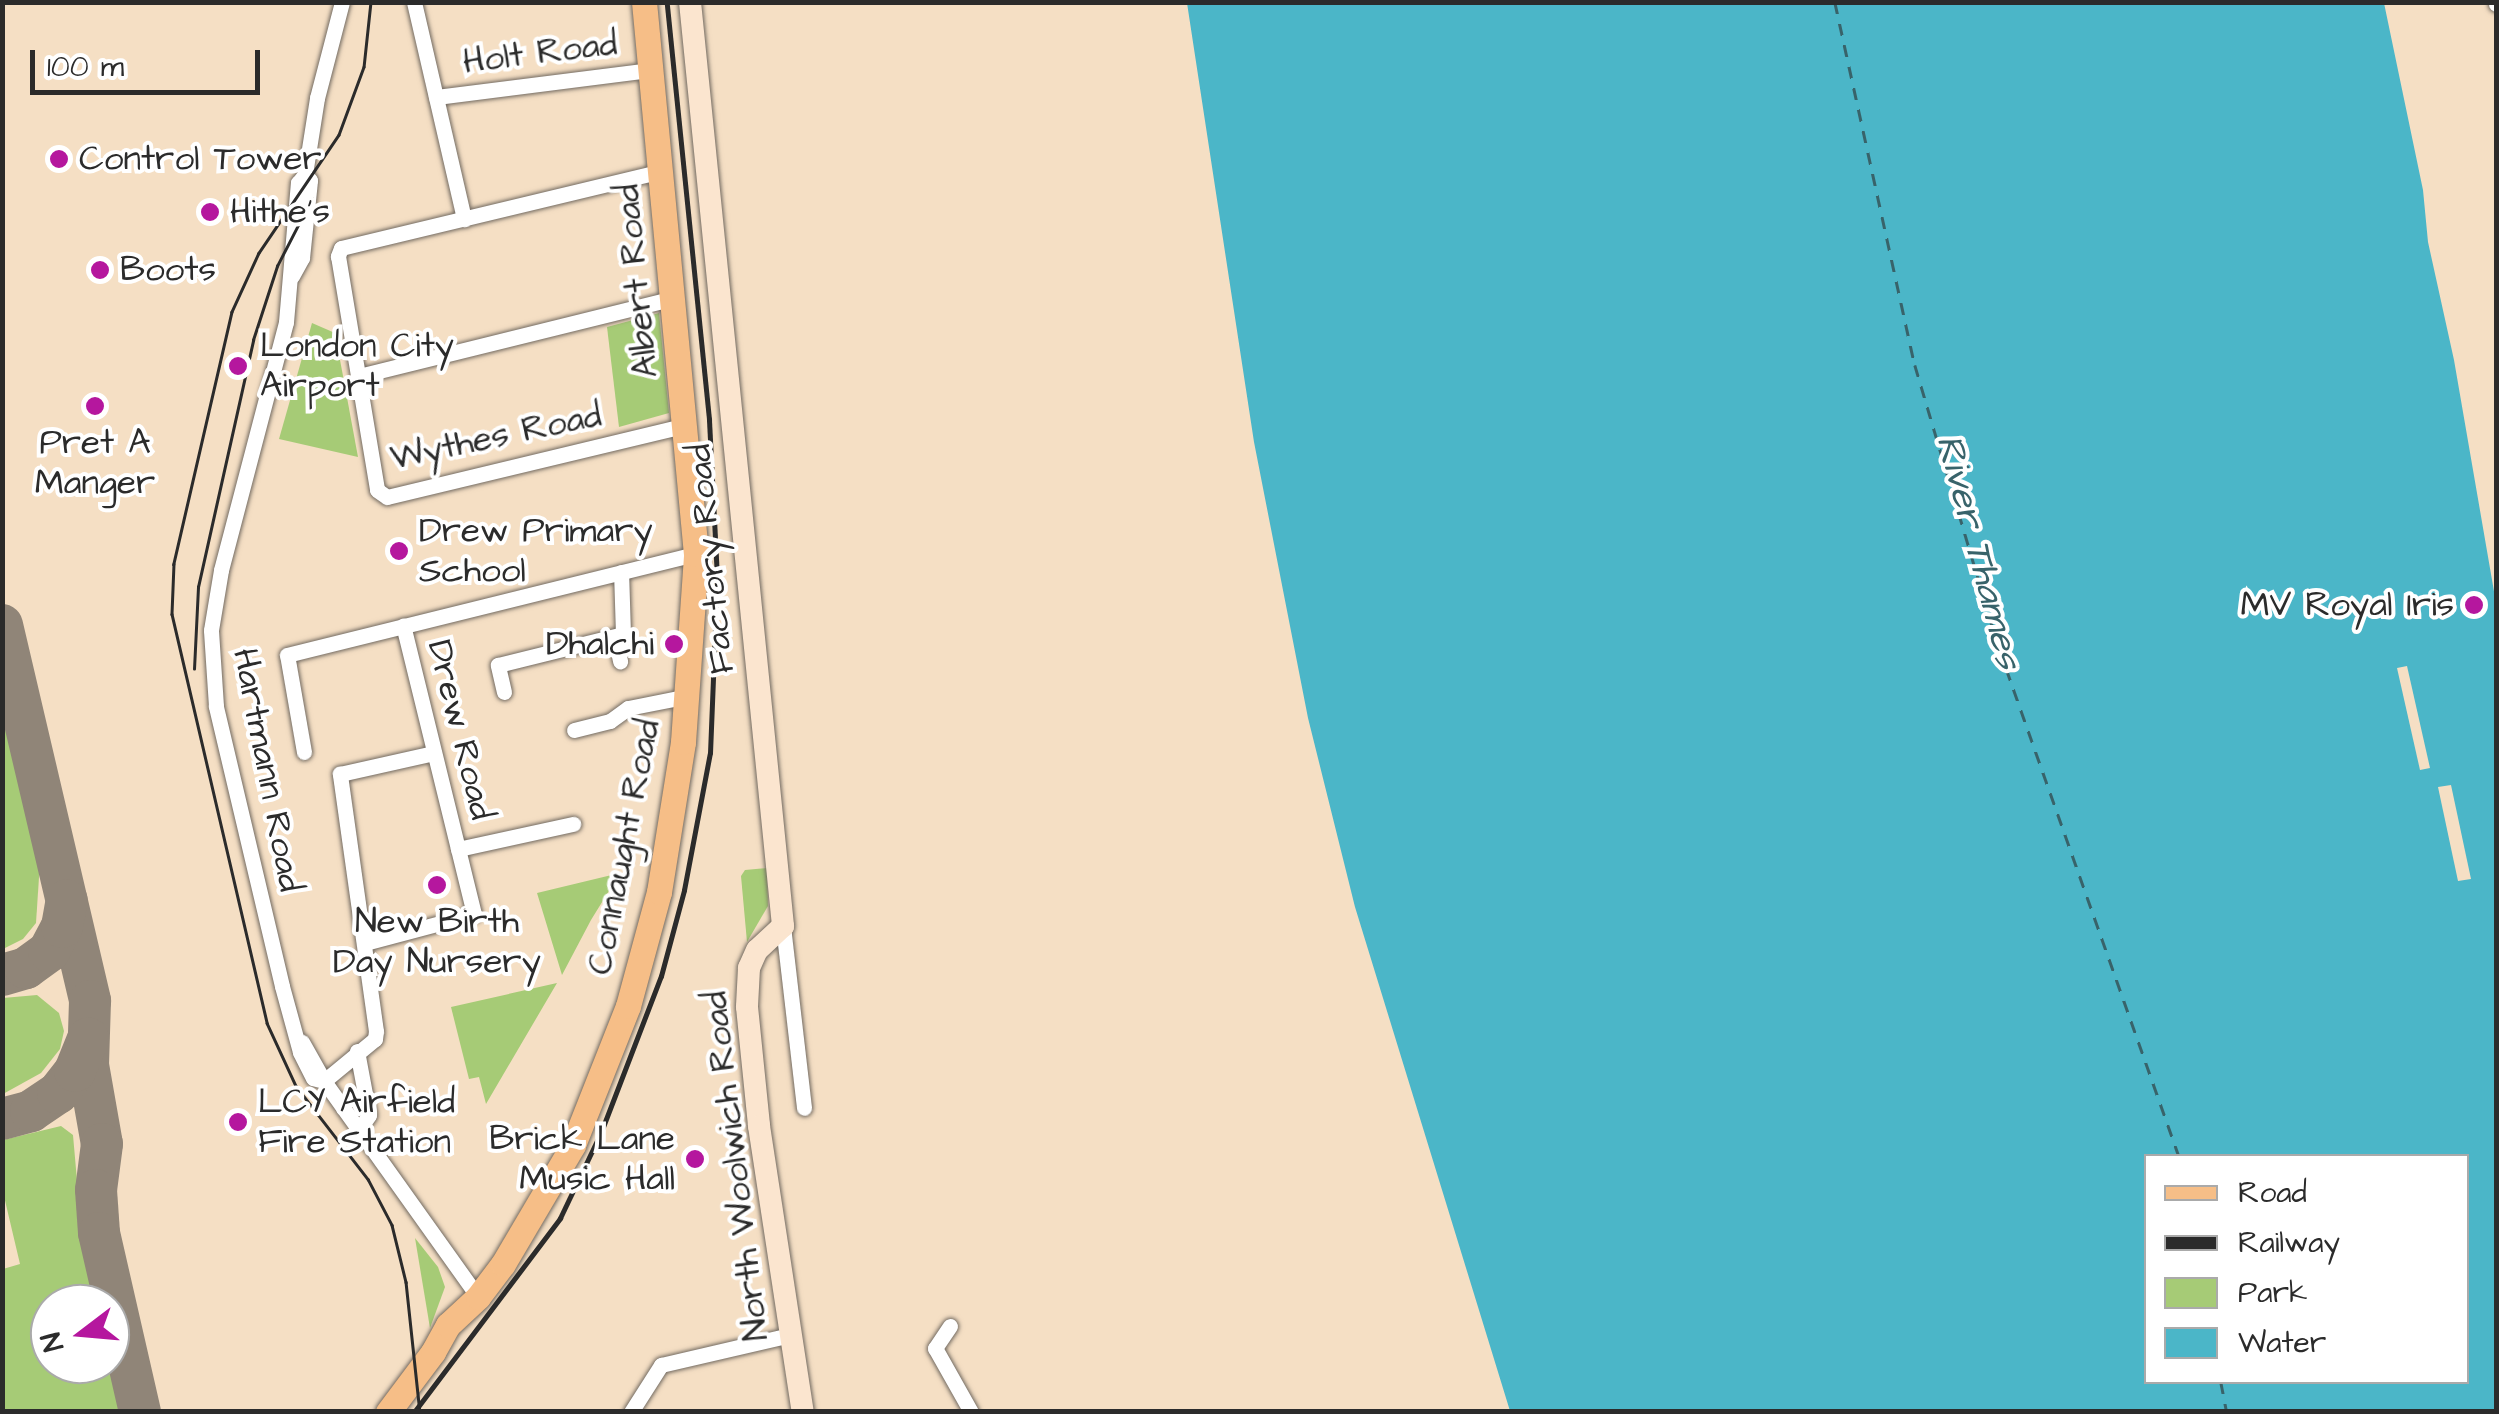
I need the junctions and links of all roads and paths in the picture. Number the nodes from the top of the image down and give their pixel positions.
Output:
1 (342, 2) edge
2 (414, 2) edge
3 (644, 2) edge
4 (690, 2) edge
5 (651, 70) junction
6 (436, 97) junction
7 (662, 171) junction
8 (464, 219) junction
9 (674, 298) junction
10 (359, 376) junction
11 (687, 425) junction
12 (696, 554) junction
13 (621, 572) junction
14 (403, 626) junction
15 (614, 637) junction
16 (620, 661) dead end
17 (504, 692) dead end
18 (688, 696) junction
19 (574, 730) dead end
20 (304, 752) dead end
21 (434, 753) junction
22 (573, 824) dead end
23 (458, 850) junction
24 (783, 926) junction
25 (365, 943) junction
26 (358, 1051) junction
27 (341, 1066) junction
28 (360, 1080) junction
29 (324, 1081) junction
30 (804, 1108) dead end
31 (360, 1130) junction
32 (478, 1296) junction
33 (950, 1326) dead end
34 (790, 1335) junction
35 (388, 1412) edge
36 (631, 1412) edge
37 (804, 1412) edge
38 (971, 1412) edge

1 - 29 street, Hartmann Road
2 - 6 street
3 - 5 main road, Albert Road
4 - 24 street, Factory Road
5 - 6 street, Holt Road
5 - 7 main road, Albert Road
6 - 8 street
7 - 8 street
7 - 9 main road, Albert Road
8 - 10 street
9 - 10 street
9 - 11 main road, Albert Road
10 - 11 street, Wythes Road
11 - 12 main road, Albert Road
12 - 13 street
12 - 18 main road, Connaught Road
13 - 14 street
13 - 15 street
14 - 20 street
14 - 21 street, Drew Road
15 - 16 street
15 - 17 street
18 - 19 street
18 - 32 main road, Connaught Road
21 - 23 street, Drew Road
21 - 25 street
22 - 23 street, Drew Road
23 - 25 street, Drew Road
24 - 30 street, Factory Road
24 - 34 street, North Woolwich Road
25 - 26 street
26 - 27 street
26 - 28 street
27 - 28 street
27 - 29 street
28 - 31 street
29 - 31 street, Hartmann Road
31 - 32 street, Hartmann Road
32 - 35 main road, Connaught Road
33 - 38 street
34 - 36 street
34 - 37 street, North Woolwich Road

